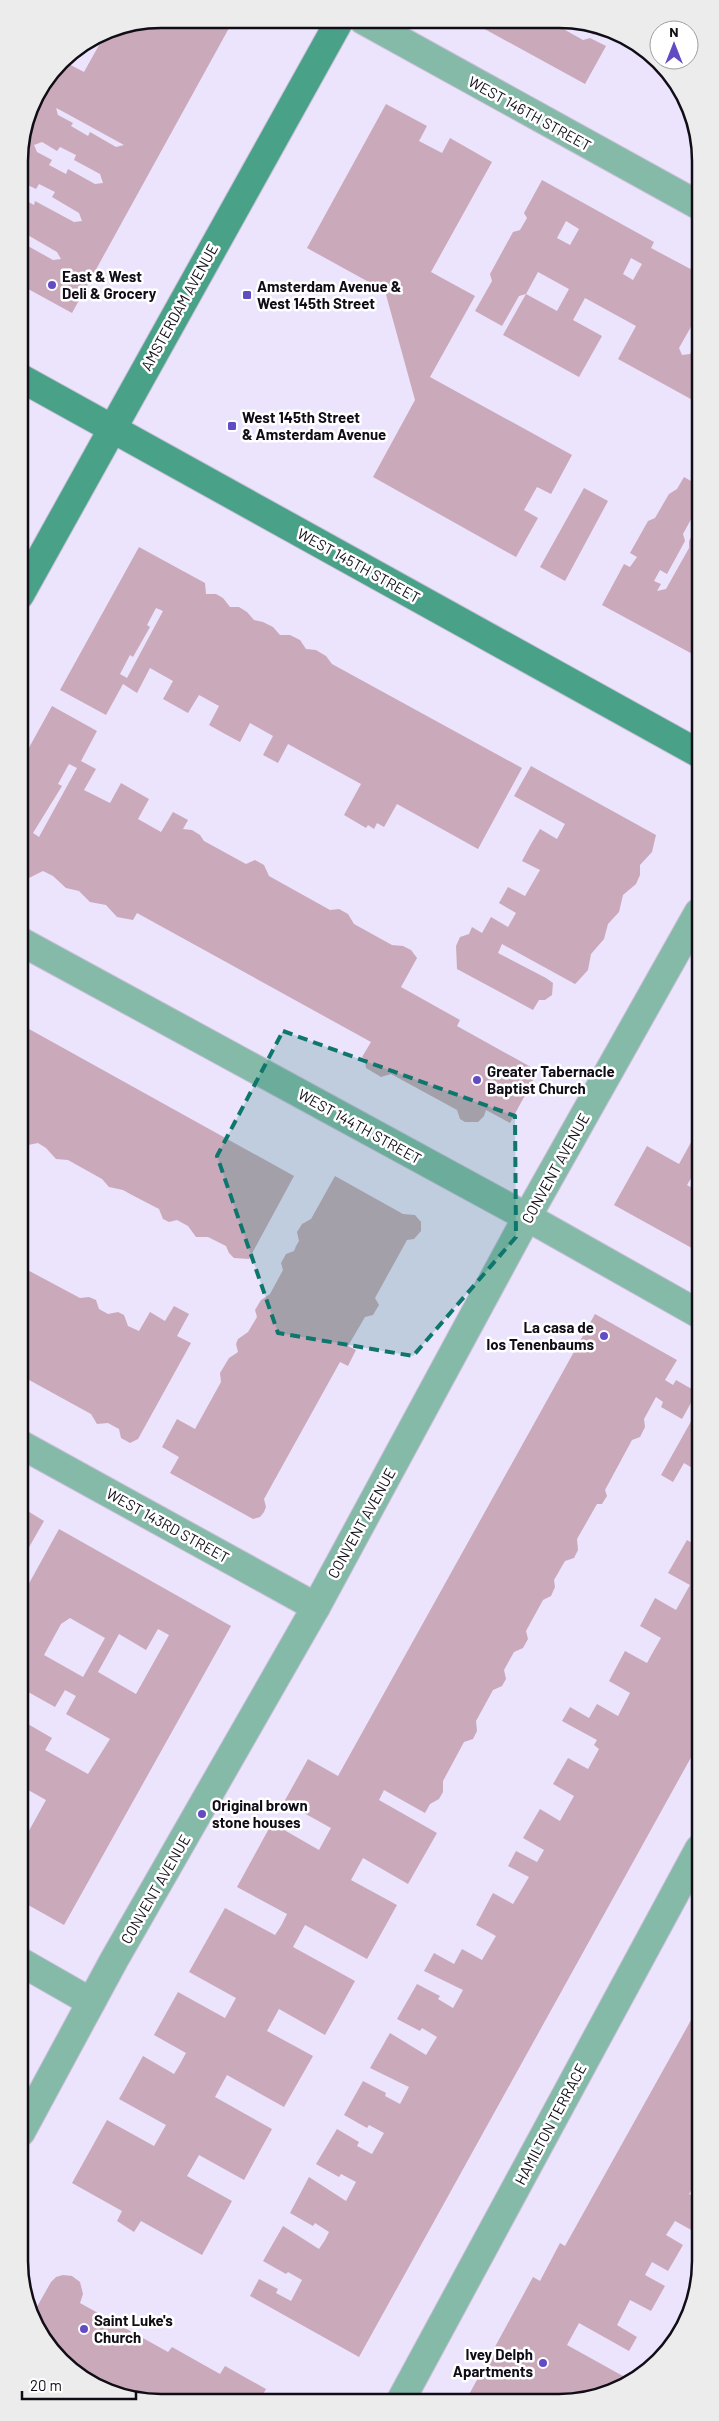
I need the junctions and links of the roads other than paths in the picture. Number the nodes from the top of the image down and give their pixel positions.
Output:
1 (336, 28) edge
2 (377, 28) edge
3 (692, 202) edge
4 (28, 382) edge
5 (111, 428) junction
6 (28, 580) edge
7 (692, 750) edge
8 (692, 924) edge
9 (28, 945) edge
10 (527, 1217) junction
11 (691, 1310) edge
12 (28, 1448) edge
13 (316, 1607) junction
14 (691, 1865) edge
15 (28, 1966) edge
16 (91, 2002) junction
17 (28, 2119) edge
18 (404, 2394) edge

1 - 5 main road, AMSTERDAM AVENUE
2 - 3 street, WEST 146TH STREET
4 - 5 main road, WEST 145TH STREET
5 - 6 main road, AMSTERDAM AVENUE
5 - 7 main road, WEST 145TH STREET
8 - 10 street, CONVENT AVENUE
9 - 10 street, WEST 144TH STREET
10 - 11 street, WEST 144TH STREET
10 - 13 street, CONVENT AVENUE
12 - 13 street, WEST 143RD STREET
13 - 16 street, CONVENT AVENUE
14 - 18 street, HAMILTON TERRACE
15 - 16 street
16 - 17 street, CONVENT AVENUE

